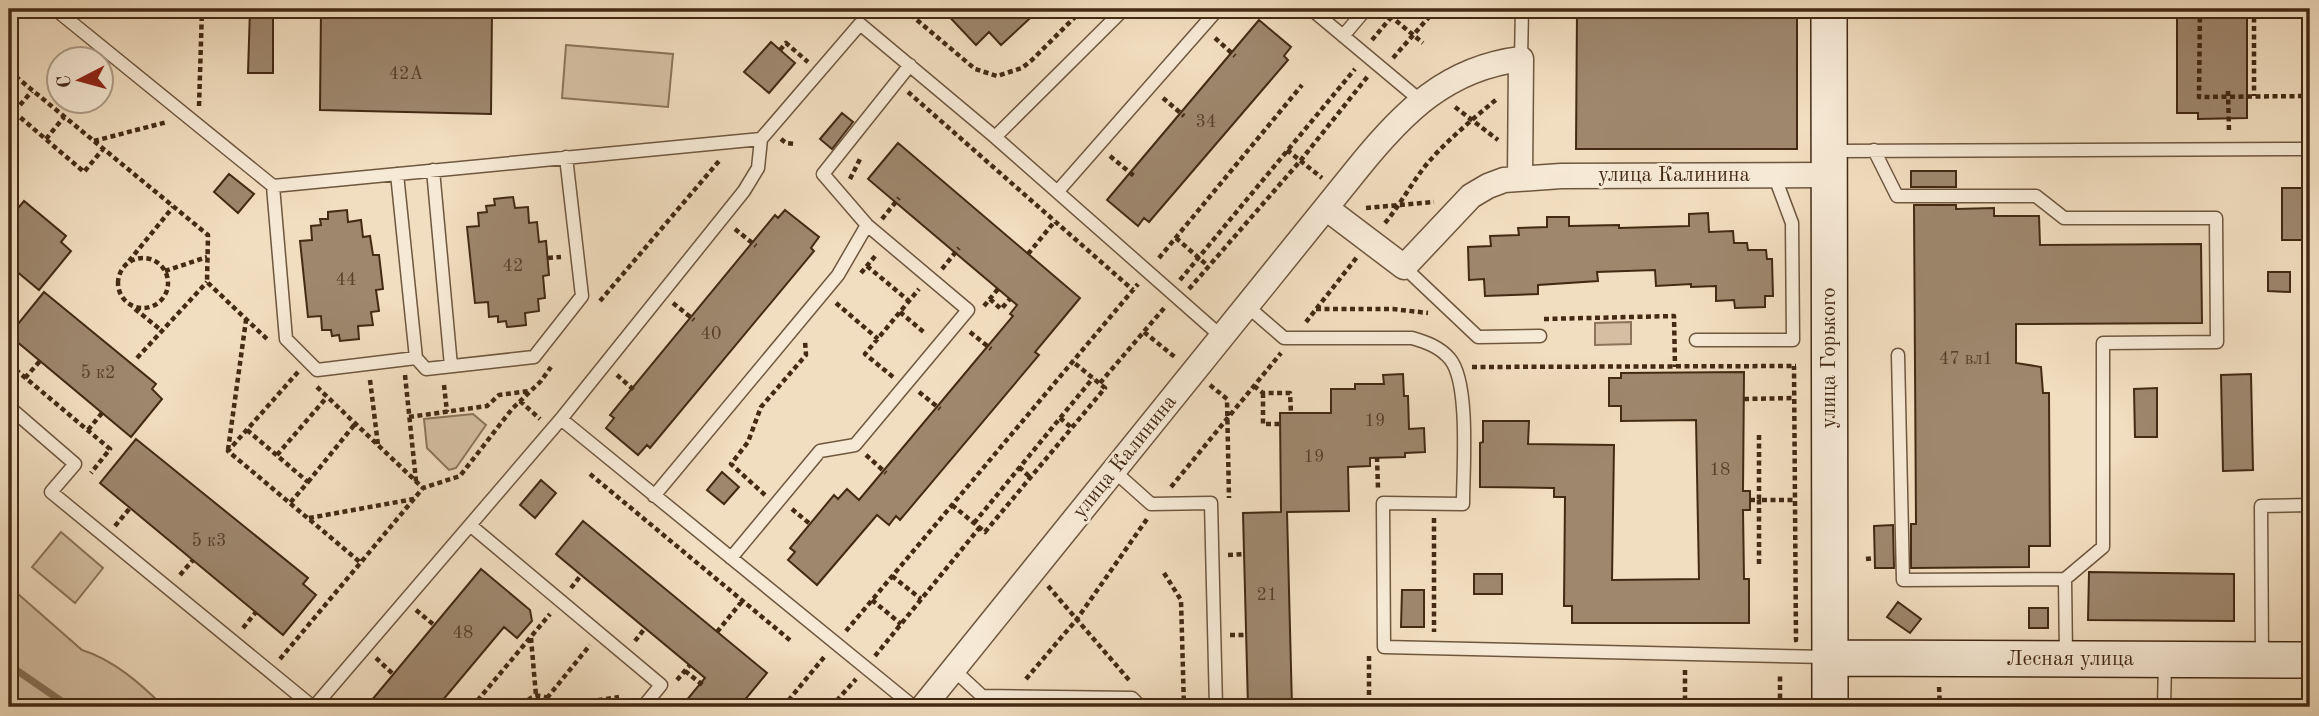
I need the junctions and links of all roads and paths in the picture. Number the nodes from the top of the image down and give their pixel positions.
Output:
1 (55, 9) edge
2 (202, 9) edge
3 (904, 9) edge
4 (1083, 9) edge
5 (1124, 9) edge
6 (1218, 9) edge
7 (1311, 9) edge
8 (1366, 9) edge
9 (1382, 9) edge
10 (1398, 9) edge
11 (1436, 9) edge
12 (1522, 9) edge
13 (1829, 9) edge
14 (2200, 11) edge
15 (2254, 11) edge
16 (2207, 13) dead end
17 (2247, 13) dead end
18 (1391, 16) junction
19 (1202, 27) junction
20 (1414, 35) junction
21 (1343, 36) junction
22 (1423, 43) dead end
23 (780, 50) dead end
24 (816, 52) dead end
25 (1235, 56) dead end
26 (1372, 60) junction
27 (808, 62) junction
28 (910, 65) junction
29 (1521, 69) junction
30 (9, 71) edge
31 (800, 71) dead end
32 (897, 82) junction
33 (1302, 85) dead end
34 (1149, 87) junction
35 (32, 90) junction
36 (2228, 94) junction
37 (1427, 96) junction
38 (2254, 96) junction
39 (2310, 96) edge
40 (188, 100) dead end
41 (14, 112) junction
42 (1184, 116) dead end
43 (64, 117) junction
44 (188, 117) junction
45 (9, 118) edge
46 (1473, 120) junction
47 (995, 137) junction
48 (46, 139) junction
49 (761, 139) junction
50 (93, 141) junction
51 (1097, 146) junction
52 (103, 149) junction
53 (2229, 149) junction
54 (2310, 149) edge
55 (1287, 150) junction
56 (1874, 150) junction
57 (566, 158) junction
58 (1301, 160) junction
59 (1829, 163) junction
60 (1520, 168) junction
61 (433, 170) junction
62 (397, 174) junction
63 (1774, 175) junction
64 (1134, 176) dead end
65 (273, 186) junction
66 (1058, 191) junction
67 (1471, 197) junction
68 (899, 198) dead end
69 (1333, 200) junction
70 (1399, 206) junction
71 (173, 207) junction
72 (722, 219) junction
73 (1055, 221) junction
74 (870, 227) junction
75 (1175, 238) junction
76 (1370, 241) junction
77 (888, 242) junction
78 (756, 246) dead end
79 (959, 248) dead end
80 (1028, 254) dead end
81 (207, 257) junction
82 (1199, 257) junction
83 (129, 262) junction
84 (867, 266) junction
85 (1208, 266) junction
86 (1404, 267) junction
87 (165, 271) junction
88 (1148, 272) junction
89 (859, 275) dead end
90 (931, 279) junction
91 (206, 282) junction
92 (1133, 289) junction
93 (662, 294) junction
94 (844, 294) dead end
95 (1175, 296) junction
96 (990, 299) dead end
97 (1010, 299) dead end
98 (909, 301) junction
99 (836, 303) junction
100 (129, 304) junction
101 (1419, 305) dead end
102 (1247, 306) junction
103 (1316, 309) junction
104 (900, 312) junction
105 (828, 313) dead end
106 (1429, 313) junction
107 (1459, 319) junction
108 (1537, 319) dead end
109 (246, 320) junction
110 (694, 320) dead end
111 (958, 322) junction
112 (162, 331) junction
113 (812, 331) dead end
114 (1144, 332) junction
115 (1540, 336) dead end
116 (1222, 337) junction
117 (1293, 338) junction
118 (878, 339) junction
119 (1696, 340) dead end
120 (273, 345) dead end
121 (939, 345) junction
122 (991, 349) dead end
123 (1898, 355) dead end
124 (137, 358) dead end
125 (410, 359) junction
126 (40, 361) dead end
127 (1072, 361) junction
128 (290, 362) dead end
129 (9, 364) edge
130 (368, 364) junction
131 (446, 366) junction
132 (1794, 366) dead end
133 (1675, 367) dead end
134 (299, 370) junction
135 (1194, 372) junction
136 (25, 378) junction
137 (1093, 378) junction
138 (1100, 383) junction
139 (906, 385) junction
140 (1254, 386) junction
141 (531, 391) dead end
142 (1263, 393) junction
143 (327, 397) junction
144 (1794, 398) junction
145 (1744, 399) dead end
146 (520, 401) dead end
147 (9, 407) edge
148 (940, 409) dead end
149 (447, 412) junction
150 (102, 413) dead end
151 (1291, 413) dead end
152 (410, 417) junction
153 (1228, 417) junction
154 (1060, 418) junction
155 (355, 424) junction
156 (556, 424) junction
157 (1280, 424) dead end
158 (1072, 428) junction
159 (88, 430) junction
160 (247, 430) junction
161 (1759, 435) dead end
162 (855, 445) junction
163 (378, 446) junction
164 (228, 451) junction
165 (277, 455) junction
166 (1377, 457) dead end
167 (1019, 467) junction
168 (1114, 471) junction
169 (886, 473) dead end
170 (590, 474) dead end
171 (88, 476) dead end
172 (1031, 478) junction
173 (307, 482) junction
174 (416, 482) junction
175 (1377, 492) dead end
176 (654, 496) junction
177 (414, 499) junction
178 (1750, 500) dead end
179 (1759, 500) junction
180 (1794, 500) junction
181 (1229, 502) dead end
182 (290, 503) junction
183 (1433, 503) junction
184 (1158, 504) junction
185 (776, 505) junction
186 (952, 505) junction
187 (2310, 505) edge
188 (130, 508) dead end
189 (307, 518) junction
190 (974, 523) junction
191 (470, 525) junction
192 (979, 527) junction
193 (124, 536) dead end
194 (732, 558) junction
195 (1875, 558) dead end
196 (1866, 559) dead end
197 (193, 560) dead end
198 (361, 564) junction
199 (1759, 567) dead end
200 (1034, 570) junction
201 (1164, 573) dead end
202 (892, 576) junction
203 (176, 579) dead end
204 (2065, 579) junction
205 (920, 599) junction
206 (743, 600) junction
207 (873, 600) junction
208 (561, 601) junction
209 (415, 608) dead end
210 (256, 612) dead end
211 (1077, 619) junction
212 (901, 624) junction
213 (434, 625) dead end
214 (239, 632) dead end
215 (717, 632) dead end
216 (600, 633) junction
217 (1434, 635) dead end
218 (531, 636) junction
219 (791, 640) dead end
220 (1788, 640) dead end
221 (836, 643) junction
222 (1685, 654) junction
223 (374, 656) dead end
224 (1830, 657) junction
225 (2067, 659) junction
226 (2165, 659) junction
227 (2262, 660) junction
228 (2310, 660) edge
229 (865, 667) junction
230 (954, 670) junction
231 (685, 671) dead end
232 (270, 672) junction
233 (393, 674) dead end
234 (1939, 682) dead end
235 (704, 687) dead end
236 (536, 696) junction
237 (619, 696) dead end
238 (1012, 696) junction
239 (547, 698) junction
240 (1137, 702) edge
241 (314, 707) edge
242 (472, 707) edge
243 (523, 707) edge
244 (643, 707) edge
245 (783, 707) edge
246 (831, 707) edge
247 (914, 707) edge
248 (923, 707) edge
249 (1184, 707) edge
250 (1216, 707) edge
251 (1685, 707) edge
252 (1830, 707) edge
253 (1940, 707) edge
254 (2164, 707) edge

1 - 44 lane
2 - 40 path
3 - 4 path
5 - 47 lane
6 - 19 lane
7 - 21 lane
8 - 21 lane
9 - 18 path
10 - 18 path
11 - 20 path
12 - 29 lane
13 - 59 street, улица Горького
14 - 16 path
14 - 36 path
15 - 17 path
15 - 38 path
18 - 20 path
18 - 26 path
19 - 25 path
19 - 34 lane
20 - 22 path
20 - 26 path
21 - 26 lane
23 - 27 path
24 - 27 path
26 - 37 lane
26 - 55 path
26 - 58 path
27 - 31 path
28 - 32 lane
28 - 47 lane
28 - 49 lane
29 - 37 street, улица Калинина
29 - 46 path
29 - 60 street
30 - 35 path
32 - 73 path
32 - 74 lane
33 - 75 path
34 - 42 path
34 - 51 lane
35 - 41 path
35 - 43 path
36 - 38 path
36 - 53 path
37 - 46 path
37 - 69 street, улица Калинина
38 - 39 path
41 - 45 path
41 - 48 path
43 - 48 path
43 - 50 path
44 - 50 path
44 - 65 lane
46 - 60 path
46 - 70 path
47 - 66 lane
48 - 52 path
49 - 57 lane
49 - 72 lane
50 - 52 path
51 - 64 path
51 - 66 lane
52 - 71 path
53 - 54 lane
53 - 56 lane
55 - 58 path
55 - 82 path
56 - 59 lane
56 - 204 lane
57 - 61 lane
57 - 131 lane
58 - 69 path
58 - 85 path
59 - 63 street, улица Калинина
59 - 224 street, улица Горького
60 - 63 street, улица Калинина
60 - 67 street, улица Калинина
61 - 62 lane
61 - 131 lane
62 - 65 lane
62 - 125 lane
63 - 119 lane
65 - 130 lane
66 - 88 lane
67 - 70 path
67 - 86 street, улица Калинина
68 - 74 path
69 - 70 path
69 - 76 street
69 - 102 street, улица Калинина
70 - 76 path
71 - 81 path
71 - 83 path
72 - 78 path
72 - 93 lane
73 - 80 path
73 - 92 path
74 - 77 lane
74 - 176 lane
75 - 82 path
75 - 88 path
76 - 86 street
76 - 103 path
77 - 84 path
77 - 90 lane
79 - 90 path
81 - 87 path
81 - 91 path
82 - 85 path
82 - 95 path
83 - 87 path
83 - 100 path
84 - 89 path
84 - 98 path
85 - 95 path
86 - 107 lane
87 - 100 path
88 - 92 path
88 - 95 lane
90 - 98 path
90 - 111 lane
91 - 109 path
91 - 112 path
92 - 127 path
93 - 110 path
93 - 156 lane
94 - 99 path
95 - 114 path
95 - 116 lane
96 - 97 path
98 - 104 path
99 - 105 path
99 - 118 path
100 - 112 path
101 - 106 path
102 - 116 street, улица Калинина
102 - 117 lane
103 - 106 path
103 - 117 path
104 - 118 path
104 - 121 path
106 - 107 path
107 - 115 lane
108 - 133 path
109 - 120 path
109 - 164 path
111 - 121 lane
111 - 122 path
112 - 124 path
113 - 185 path
114 - 135 path
114 - 138 path
116 - 135 street, улица Калинина
117 - 140 path
117 - 183 lane
118 - 139 path
121 - 139 lane
123 - 204 lane
125 - 130 lane
125 - 131 lane
125 - 152 path
126 - 136 path
127 - 137 path
127 - 186 path
128 - 134 path
129 - 136 path
130 - 163 path
131 - 149 path
132 - 144 path
134 - 143 path
134 - 160 path
135 - 153 path
135 - 168 street, улица Калинина
136 - 159 path
137 - 138 path
137 - 154 path
138 - 158 path
139 - 148 path
139 - 162 lane
140 - 142 path
140 - 153 path
141 - 149 path
142 - 151 path
142 - 157 path
143 - 155 path
143 - 165 path
144 - 145 path
144 - 180 path
146 - 156 path
147 - 232 lane
149 - 152 path
150 - 159 path
152 - 174 path
153 - 181 path
153 - 184 path
154 - 158 path
154 - 167 path
155 - 163 path
155 - 173 path
156 - 176 lane
156 - 191 lane
158 - 172 path
159 - 171 path
160 - 164 path
160 - 165 path
161 - 179 path
162 - 169 path
162 - 185 lane
163 - 174 path
164 - 182 path
165 - 173 path
166 - 175 path
167 - 172 path
167 - 190 path
168 - 184 lane
168 - 200 street, улица Калинина
170 - 206 path
172 - 192 path
173 - 182 path
174 - 177 path
176 - 194 lane
177 - 189 path
177 - 198 path
178 - 179 path
179 - 180 path
179 - 199 path
180 - 220 path
182 - 189 path
183 - 217 path
183 - 222 lane
184 - 211 path
184 - 250 lane
185 - 194 lane
186 - 190 path
186 - 202 path
187 - 227 lane
188 - 193 path
189 - 198 path
190 - 192 path
191 - 208 lane
191 - 241 lane
192 - 205 path
194 - 221 lane
195 - 196 path
197 - 203 path
198 - 232 path
200 - 211 path
200 - 230 street, улица Калинина
201 - 249 path
202 - 205 path
202 - 207 path
204 - 225 lane
205 - 212 path
206 - 215 path
206 - 219 path
207 - 212 path
207 - 221 path
208 - 216 lane
208 - 218 path
209 - 213 path
210 - 214 path
211 - 238 path
211 - 240 path
212 - 229 path
216 - 239 path
216 - 244 lane
218 - 236 path
218 - 242 path
221 - 229 lane
221 - 245 path
222 - 224 lane
222 - 251 path
223 - 233 path
224 - 225 street, Лесная улица
224 - 252 street, улица Горького
225 - 226 street, Лесная улица
226 - 227 street, Лесная улица
226 - 254 lane
227 - 228 street, Лесная улица
229 - 246 path
229 - 247 lane
230 - 238 lane
230 - 248 street, улица Калинина
231 - 235 path
232 - 241 lane
234 - 253 path
236 - 239 path
236 - 243 path
237 - 239 path
238 - 240 lane

